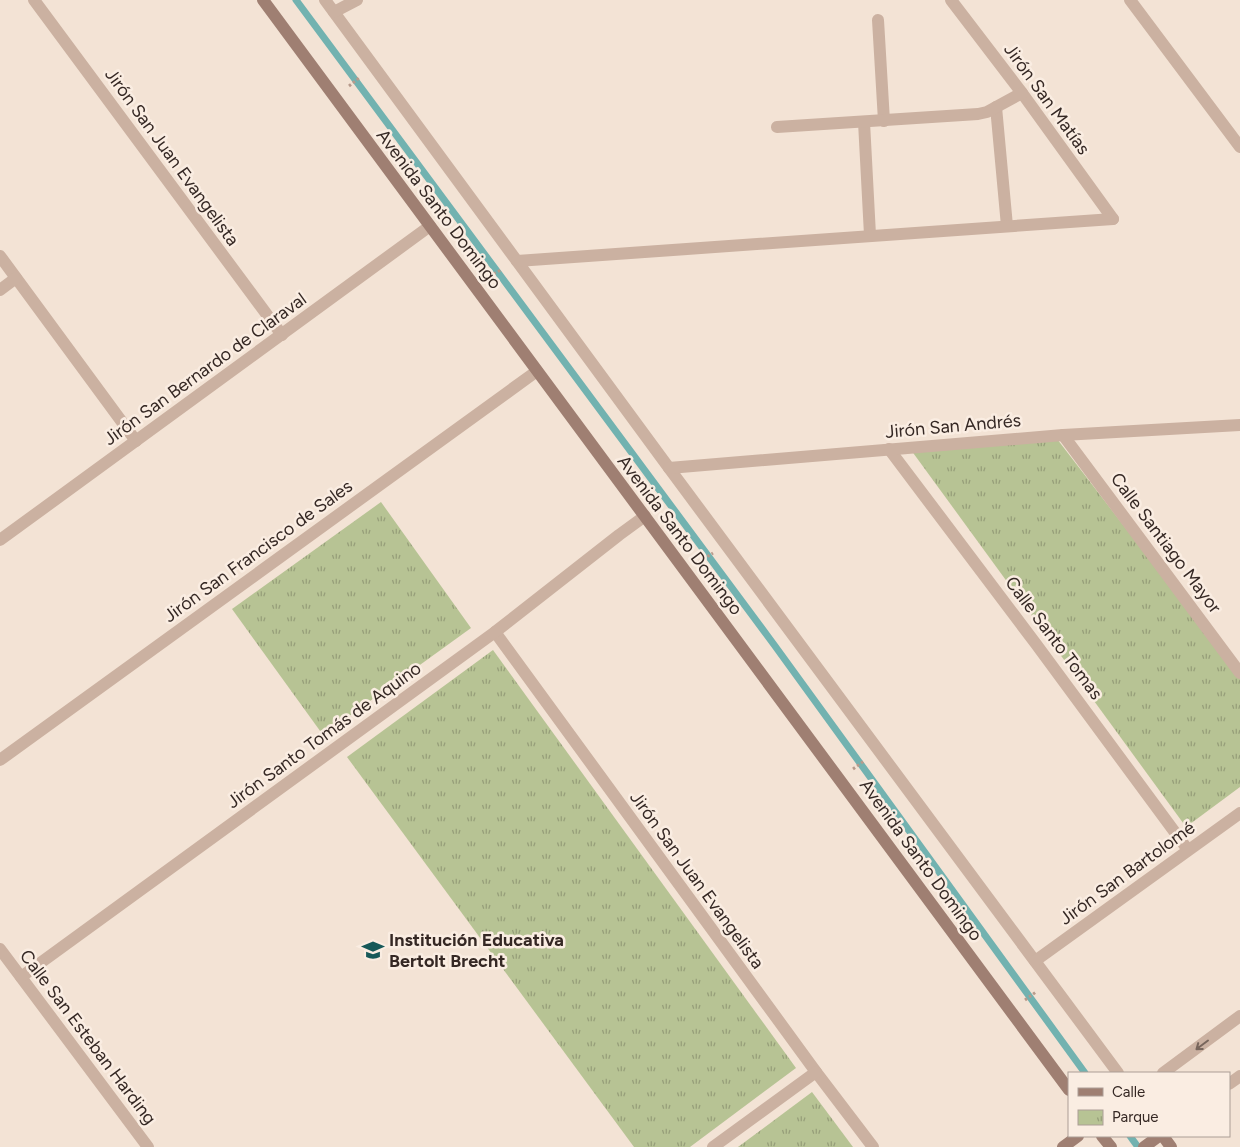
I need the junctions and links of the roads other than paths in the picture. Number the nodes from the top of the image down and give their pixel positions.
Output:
1 (34, 0) edge
2 (262, 0) edge
3 (325, 0) edge
4 (357, 0) edge
5 (951, 0) edge
6 (1130, 0) edge
7 (334, 12) junction
8 (878, 20) dead end
9 (1022, 93) junction
10 (996, 107) junction
11 (884, 121) junction
12 (864, 122) junction
13 (777, 127) dead end
14 (1240, 147) edge
15 (430, 226) junction
16 (1007, 226) junction
17 (870, 235) junction
18 (0, 256) edge
19 (517, 261) junction
20 (16, 278) junction
21 (0, 290) edge
22 (282, 335) junction
23 (537, 371) junction
24 (1240, 426) edge
25 (1063, 435) junction
26 (136, 441) junction
27 (889, 449) junction
28 (669, 468) junction
29 (644, 516) junction
30 (0, 540) edge
31 (495, 632) junction
32 (1240, 673) edge
33 (0, 760) edge
34 (1240, 813) edge
35 (1188, 850) junction
36 (0, 949) edge
37 (1035, 961) junction
38 (21, 978) junction
39 (1240, 1016) edge
40 (816, 1072) junction
41 (1117, 1072) edge
42 (1164, 1072) edge
43 (1068, 1089) edge
44 (1077, 1137) edge
45 (1103, 1137) edge
46 (1158, 1137) edge
47 (148, 1147) edge
48 (713, 1147) edge
49 (873, 1147) edge
50 (1063, 1147) edge
51 (1111, 1147) edge
52 (1144, 1147) edge

1 - 22 street, Jirón San Juan Evangelista
2 - 15 main road, Avenida Santo Domingo
3 - 7 street, Avenida Santo Domingo
4 - 7 street
5 - 9 street, Jirón San Matías
6 - 14 street
7 - 19 street, Avenida Santo Domingo
8 - 11 street
9 - 10 street
9 - 16 street, Jirón San Matías
10 - 11 street
10 - 16 street
11 - 12 street
12 - 13 street
12 - 17 street
15 - 22 street, Jirón San Bernardo de Claraval
15 - 23 main road, Avenida Santo Domingo
16 - 17 street
17 - 19 street
18 - 20 street
19 - 28 street, Avenida Santo Domingo
20 - 21 street
20 - 26 street
22 - 26 street, Jirón San Bernardo de Claraval
23 - 29 main road, Avenida Santo Domingo
23 - 33 street, Jirón San Francisco de Sales
24 - 25 street, Jirón San Andrés
25 - 27 street, Jirón San Andrés
25 - 32 street, Calle Santiago Mayor
26 - 30 street, Jirón San Bernardo de Claraval
27 - 28 street, Jirón San Andrés
27 - 35 street, Calle Santo Tomas
28 - 37 street, Avenida Santo Domingo
29 - 31 street, Jirón Santo Tomás de Aquino
29 - 43 main road, Avenida Santo Domingo
31 - 38 street, Jirón Santo Tomás de Aquino
31 - 40 street, Jirón San Juan Evangelista
34 - 35 street, Jirón San Bartolomé
35 - 37 street, Jirón San Bartolomé
36 - 38 street, Calle San Esteban Harding
37 - 41 street, Avenida Santo Domingo
38 - 47 street, Calle San Esteban Harding
39 -> 42 street
40 - 48 street
40 - 49 street, Jirón San Juan Evangelista
44 - 50 main road
45 - 51 main road
46 - 52 main road

